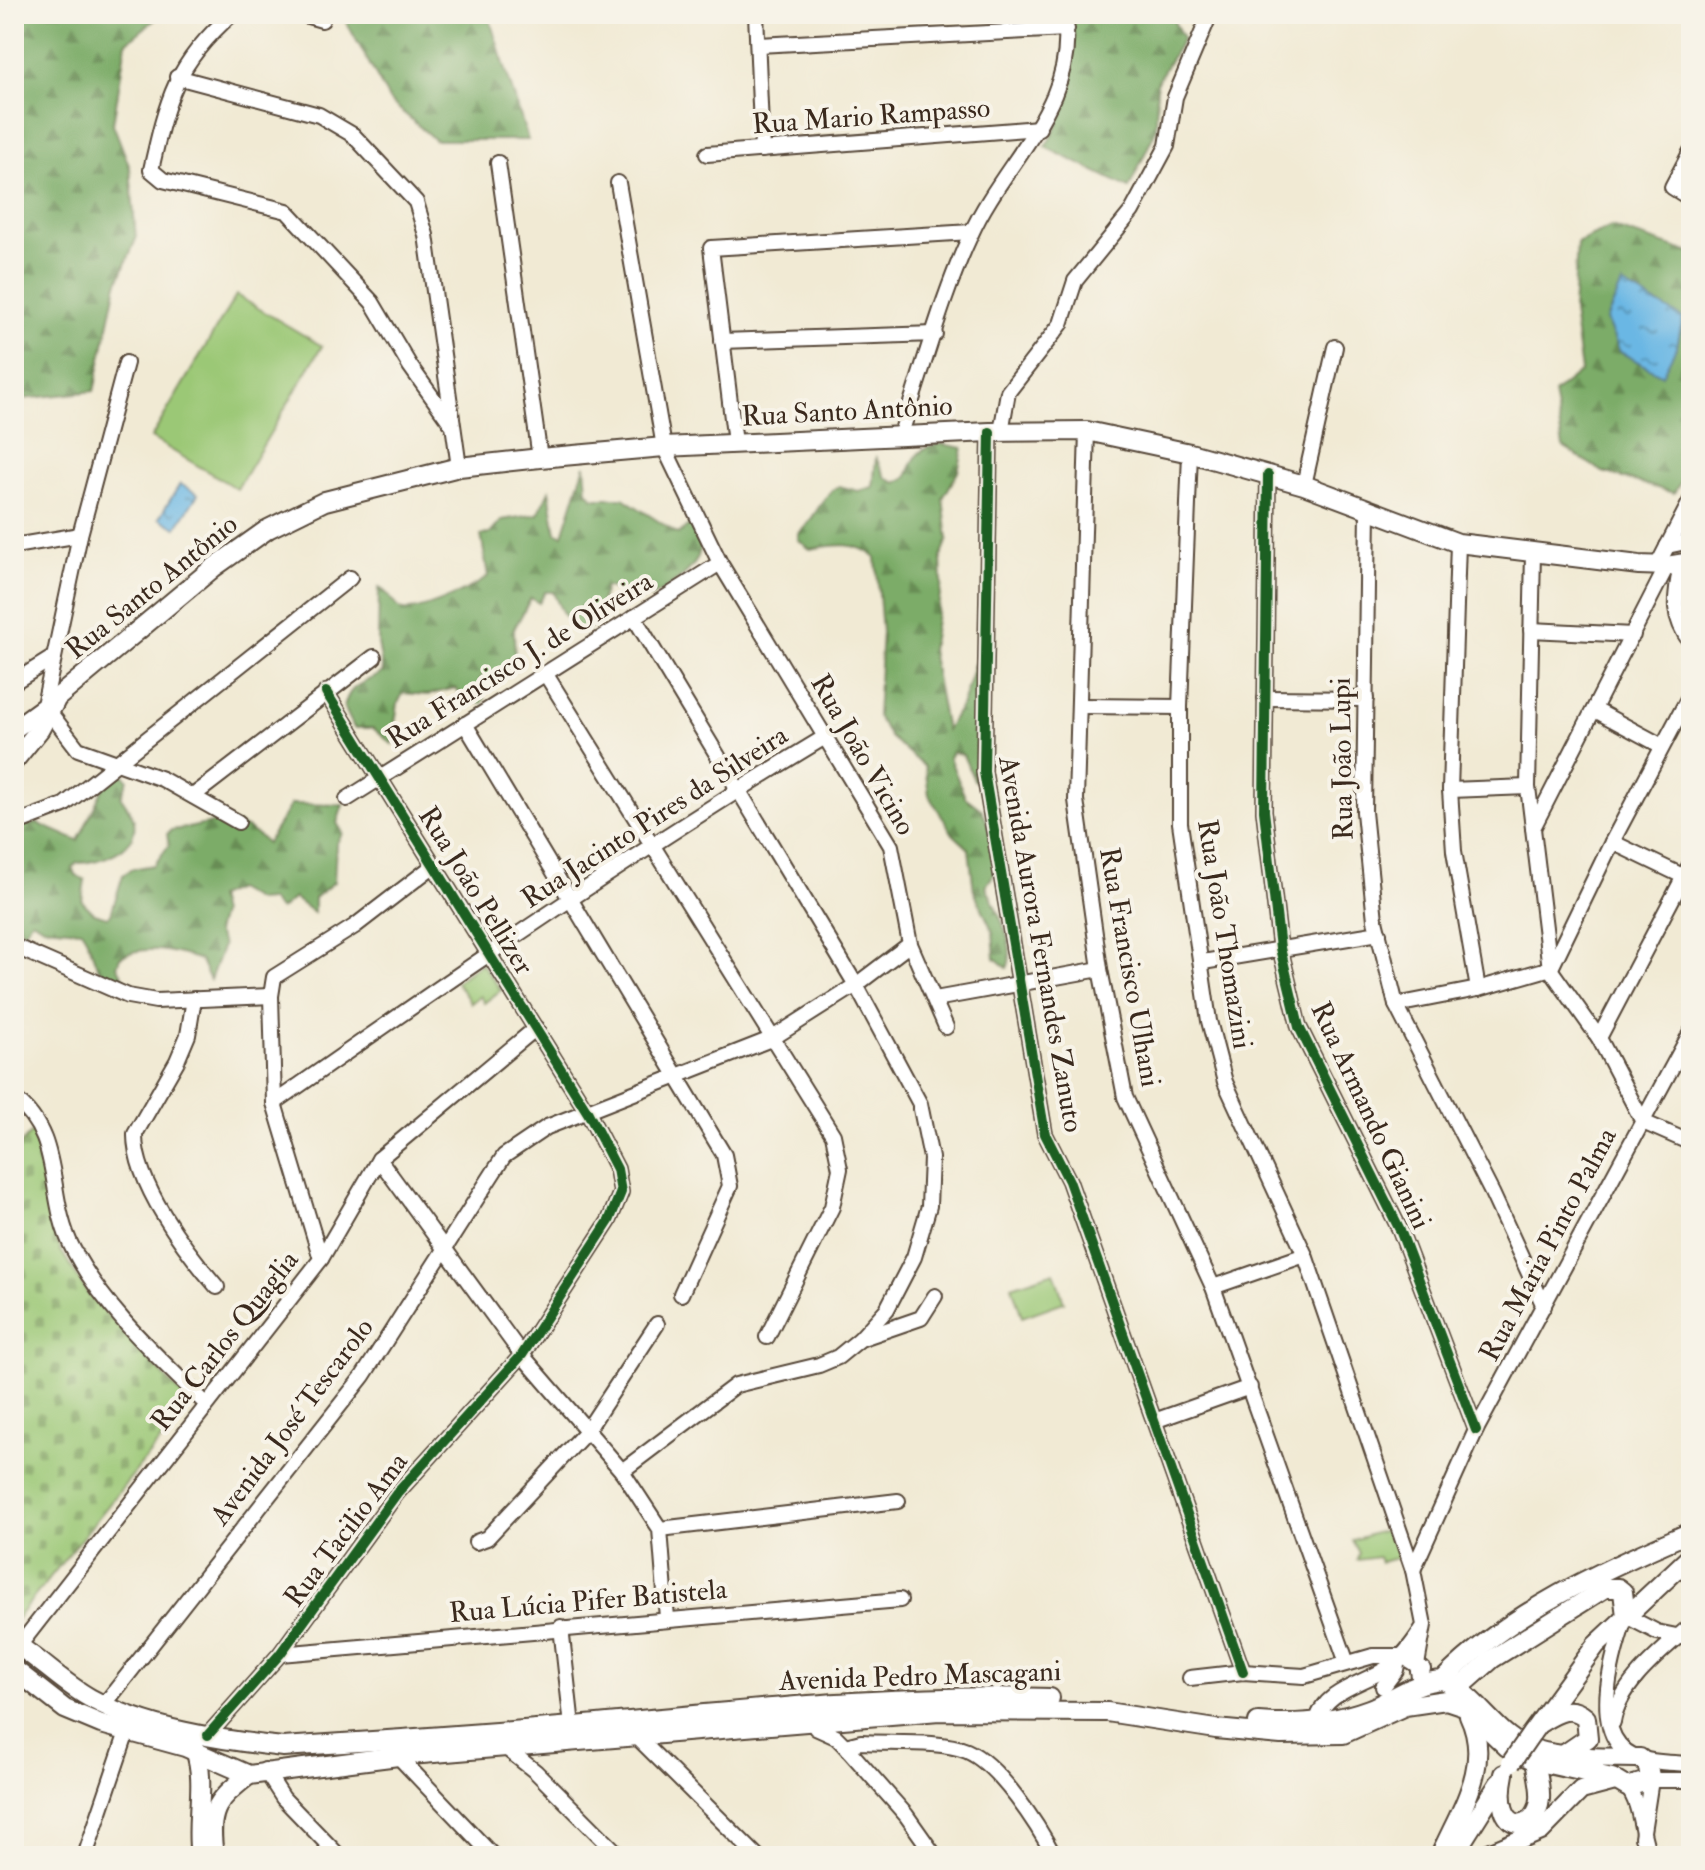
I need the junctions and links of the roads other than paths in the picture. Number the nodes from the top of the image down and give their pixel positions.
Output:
1 (232, 14) edge
2 (301, 14) edge
3 (756, 14) edge
4 (1064, 14) edge
5 (1210, 14) edge
6 (1684, 14) edge
7 (1691, 19) edge
8 (322, 20) dead end
9 (1067, 29) junction
10 (758, 45) junction
11 (177, 77) junction
12 (1039, 128) junction
13 (762, 150) junction
14 (1691, 151) edge
15 (707, 154) dead end
16 (498, 163) dead end
17 (618, 183) dead end
18 (1691, 199) edge
19 (971, 232) junction
20 (935, 334) junction
21 (722, 341) junction
22 (1335, 347) dead end
23 (126, 363) dead end
24 (410, 366) junction
25 (444, 367) junction
26 (450, 422) junction
27 (1087, 431) junction
28 (995, 432) junction
29 (900, 436) junction
30 (735, 443) junction
31 (664, 447) junction
32 (1190, 453) junction
33 (540, 458) junction
34 (459, 467) junction
35 (1268, 475) junction
36 (1304, 485) junction
37 (1691, 500) edge
38 (1368, 509) junction
39 (80, 535) junction
40 (1691, 541) edge
41 (1458, 543) junction
42 (14, 546) edge
43 (1667, 546) junction
44 (1533, 553) junction
45 (720, 563) junction
46 (1674, 564) edge
47 (350, 578) dead end
48 (634, 617) junction
49 (1531, 630) junction
50 (1633, 635) junction
51 (1691, 643) edge
52 (54, 657) junction
53 (374, 657) dead end
54 (545, 673) junction
55 (14, 682) edge
56 (326, 692) junction
57 (1691, 693) edge
58 (1265, 698) junction
59 (1366, 699) junction
60 (50, 705) junction
61 (1081, 706) junction
62 (1180, 707) junction
63 (1595, 710) junction
64 (465, 724) junction
65 (14, 729) edge
66 (825, 737) junction
67 (1662, 746) junction
68 (14, 761) edge
69 (118, 761) junction
70 (379, 778) junction
71 (1528, 787) junction
72 (740, 788) junction
73 (1450, 790) junction
74 (193, 796) junction
75 (347, 799) dead end
76 (238, 822) dead end
77 (14, 824) edge
78 (1533, 828) junction
79 (1612, 842) junction
80 (651, 844) junction
81 (433, 866) junction
82 (1689, 873) edge
83 (572, 901) junction
84 (1379, 933) junction
85 (910, 944) junction
86 (14, 946) edge
87 (1280, 948) junction
88 (488, 953) junction
89 (1203, 962) junction
90 (1100, 969) junction
91 (1550, 969) junction
92 (1020, 984) junction
93 (856, 985) junction
94 (1478, 989) junction
95 (271, 996) junction
96 (194, 999) junction
97 (935, 999) junction
98 (1396, 1005) junction
99 (946, 1027) dead end
100 (536, 1028) junction
101 (1691, 1032) edge
102 (1599, 1038) junction
103 (771, 1039) junction
104 (680, 1076) junction
105 (14, 1098) edge
106 (274, 1103) junction
107 (588, 1113) junction
108 (1643, 1122) junction
109 (1691, 1143) edge
110 (379, 1159) junction
111 (445, 1246) junction
112 (1305, 1255) junction
113 (321, 1259) junction
114 (217, 1287) dead end
115 (1213, 1287) junction
116 (681, 1294) dead end
117 (935, 1296) dead end
118 (1544, 1306) junction
119 (657, 1324) dead end
120 (767, 1337) dead end
121 (860, 1339) junction
122 (522, 1355) junction
123 (1250, 1387) junction
124 (206, 1404) junction
125 (1154, 1421) junction
126 (1476, 1430) junction
127 (586, 1432) junction
128 (622, 1471) junction
129 (898, 1501) dead end
130 (660, 1529) junction
131 (1691, 1532) edge
132 (476, 1542) dead end
133 (1691, 1556) edge
134 (1413, 1570) junction
135 (900, 1600) dead end
136 (1626, 1616) junction
137 (667, 1618) junction
138 (1424, 1625) junction
139 (1691, 1625) edge
140 (561, 1627) junction
141 (1684, 1638) edge
142 (16, 1646) edge
143 (280, 1654) junction
144 (1400, 1658) junction
145 (1347, 1663) junction
146 (14, 1669) edge
147 (1243, 1672) junction
148 (1190, 1678) dead end
149 (1441, 1686) junction
150 (1383, 1687) dead end
151 (104, 1705) junction
152 (1405, 1706) junction
153 (842, 1710) junction
154 (811, 1712) junction
155 (572, 1726) junction
156 (1322, 1728) junction
157 (1534, 1729) junction
158 (127, 1732) junction
159 (1611, 1732) junction
160 (208, 1735) junction
161 (663, 1735) junction
162 (637, 1737) junction
163 (235, 1742) junction
164 (840, 1742) junction
165 (538, 1746) junction
166 (506, 1748) junction
167 (195, 1750) junction
168 (1566, 1753) junction
169 (398, 1756) junction
170 (1615, 1757) junction
171 (1640, 1758) junction
172 (659, 1761) junction
173 (1535, 1761) junction
174 (1691, 1764) edge
175 (1508, 1768) junction
176 (257, 1772) junction
177 (536, 1772) junction
178 (1651, 1780) junction
179 (1691, 1780) edge
180 (1618, 1782) junction
181 (1642, 1838) junction
182 (1485, 1855) edge
183 (85, 1856) edge
184 (200, 1856) edge
185 (214, 1856) edge
186 (339, 1856) edge
187 (493, 1856) edge
188 (620, 1856) edge
189 (757, 1856) edge
190 (935, 1856) edge
191 (1054, 1856) edge
192 (1440, 1856) edge
193 (1453, 1856) edge
194 (1650, 1856) edge

1 - 11 street
2 - 8 street
3 - 10 street
4 - 9 street
5 - 28 street, Avenida Aurora Fernandes Zanuto
6 - 7 street
9 - 10 street
9 - 12 street
10 - 13 street
11 - 24 street
11 - 25 street
12 - 13 street, Rua Mario Rampasso
12 - 19 street
13 - 15 street, Rua Mario Rampasso
14 - 18 street
16 - 33 street
17 - 31 street, Rua João Vicino
19 - 20 street
19 - 21 street
20 - 21 street
20 - 29 street
21 - 30 street
22 - 36 street
23 - 39 street
24 - 25 street
24 - 26 street
25 - 26 street
26 - 34 street
27 - 28 main road, Rua Santo Antônio
27 - 32 main road, Rua Santo Antônio
27 - 61 street, Rua Francisco Ulhani
28 - 29 main road, Rua Santo Antônio
28 - 92 street, Avenida Aurora Fernandes Zanuto
29 - 30 main road, Rua Santo Antônio
30 - 31 main road, Rua Santo Antônio
31 - 33 main road, Rua Santo Antônio
31 - 45 street, Rua João Vicino
32 - 35 main road, Rua Santo Antônio
32 - 62 street, Rua João Thomazini
33 - 34 main road, Rua Santo Antônio
34 - 60 main road, Rua Santo Antônio
35 - 36 main road, Rua Santo Antônio
35 - 58 street, Rua Armando Gianini
36 - 38 main road, Rua Santo Antônio
37 - 43 street
38 - 41 main road, Rua Santo Antônio
38 - 59 street, Rua João Lupi
39 - 42 street
39 - 52 street
40 - 43 street
41 - 44 main road, Rua Santo Antônio
41 - 73 street
43 - 46 street
44 - 46 main road, Rua Santo Antônio
44 - 49 street
45 - 48 street, Rua Francisco J. de Oliveira
45 - 66 street, Rua João Vicino
46 - 50 street
46 - 51 street
47 - 69 street
48 - 54 street, Rua Francisco J. de Oliveira
48 - 72 street
49 - 50 street
49 - 71 street
50 - 63 street
52 - 55 street
52 - 60 street
53 - 56 street
54 - 64 street, Rua Francisco J. de Oliveira
54 - 80 street
56 - 70 street, Rua João Pellizer
56 - 74 street
57 - 67 street
58 - 59 street
58 - 87 street, Rua Armando Gianini
59 - 84 street, Rua João Lupi
60 - 65 main road, Rua Santo Antônio
60 - 68 main road, Rua Santo Antônio
60 - 69 street
61 - 62 street
61 - 90 street, Rua Francisco Ulhani
62 - 89 street, Rua João Thomazini
63 - 67 street
63 - 78 street
64 - 70 street, Rua Francisco J. de Oliveira
64 - 83 street
66 - 72 street, Rua Jacinto Pires da Silveira
66 - 85 street, Rua João Vicino
67 - 79 street
69 - 74 street
69 - 77 street
70 - 75 street, Rua Francisco J. de Oliveira
70 - 81 street, Rua João Pellizer
71 - 73 street
71 - 78 street
72 - 80 street, Rua Jacinto Pires da Silveira
72 - 93 street
73 - 94 street
74 - 76 street
78 - 91 street
79 - 82 street
79 - 91 street
80 - 83 street, Rua Jacinto Pires da Silveira
80 - 103 street
81 - 88 street, Rua João Pellizer
81 - 95 street
82 - 102 street
83 - 88 street, Rua Jacinto Pires da Silveira
83 - 104 street
84 - 87 street
84 - 98 street, Rua João Lupi
85 - 93 street
85 - 97 street, Rua João Vicino
86 - 96 street
87 - 89 street
87 - 126 street, Rua Armando Gianini
88 - 100 street, Rua João Pellizer
88 - 106 street, Rua Jacinto Pires da Silveira
89 - 112 street, Rua João Thomazini
90 - 92 street
90 - 115 street, Rua Francisco Ulhani
91 - 94 street
91 - 102 street
92 - 97 street
92 - 125 street, Avenida Aurora Fernandes Zanuto
93 - 103 street
93 - 121 street
94 - 98 street
95 - 96 street
95 - 106 street, Rua Carlos Quaglia
96 - 114 street
97 - 99 street, Rua João Vicino
98 - 118 street, Rua João Lupi
100 - 107 street, Rua João Pellizer
100 - 110 street
101 - 108 street, Rua Maria Pinto Palma
102 - 108 street
103 - 104 street
103 - 120 street
104 - 107 street
104 - 116 street
105 - 124 street
106 - 113 street, Rua Carlos Quaglia
107 - 111 street, Avenida José Tescarolo
107 - 122 street, Rua Tacilio Ama
108 - 109 street
108 - 118 street, Rua Maria Pinto Palma
110 - 111 street
110 - 113 street
111 - 122 street
111 - 151 street, Avenida José Tescarolo
112 - 115 street
112 - 134 street, Rua João Thomazini
113 - 124 street, Rua Carlos Quaglia
115 - 123 street, Rua Francisco Ulhani
117 - 121 street
118 - 126 street, Rua Maria Pinto Palma
119 - 127 street
121 - 128 street
122 - 127 street
122 - 143 street, Rua Tacilio Ama
123 - 125 street
123 - 145 street, Rua Francisco Ulhani
124 - 142 street, Rua Carlos Quaglia
125 - 147 street, Avenida Aurora Fernandes Zanuto
126 - 134 street, Rua Maria Pinto Palma
127 - 128 street
127 - 132 street
128 - 130 street
129 - 130 street
130 - 137 street
131 - 149 main road, Avenida Pedro Mascagani
133 - 136 main road
134 - 138 street, Rua João Thomazini
135 - 137 street, Rua Lúcia Pifer Batistela
136 - 141 street
136 - 149 main road, Avenida Pedro Mascagani
136 - 157 main road
136 - 159 street
137 - 140 street, Rua Lúcia Pifer Batistela
138 - 144 street
138 - 149 street
139 - 141 street
140 - 143 street, Rua Lúcia Pifer Batistela
140 - 155 street
141 - 159 street
142 - 151 main road, Avenida Pedro Mascagani
143 - 160 street, Rua Tacilio Ama
144 - 145 street
144 - 149 street
144 - 150 street
144 - 156 street
145 - 147 street
146 - 158 main road
147 - 148 street
149 - 152 main road
149 - 152 main road, Avenida Pedro Mascagani
149 - 156 main road, Avenida Pedro Mascagani
149 - 168 main road
149 - 173 main road
149 - 192 main road
151 - 160 main road, Avenida Pedro Mascagani
152 - 156 main road, Avenida Pedro Mascagani
153 - 154 main road, Avenida Pedro Mascagani
153 - 156 main road, Avenida Pedro Mascagani
153 - 164 street
154 - 155 main road, Avenida Pedro Mascagani
154 - 161 main road, Avenida Pedro Mascagani
154 - 164 street
155 - 163 main road, Avenida Pedro Mascagani
157 - 168 main road
157 - 175 main road, bridge
158 - 167 main road
158 - 183 street
159 - 171 street
160 - 163 main road, Avenida Pedro Mascagani
161 - 162 main road, Avenida Pedro Mascagani
161 - 172 street
162 - 165 main road, Avenida Pedro Mascagani
162 - 172 street
163 - 176 main road
164 - 190 street
164 - 191 street
165 - 166 main road, Avenida Pedro Mascagani
165 - 177 street
166 - 169 main road, Avenida Pedro Mascagani
166 - 177 street
167 - 176 main road
167 - 184 main road
168 - 170 main road
169 - 176 main road, Avenida Pedro Mascagani
169 - 187 street
170 - 171 main road
170 - 180 main road
171 - 174 street
171 - 178 main road
172 - 189 street
173 - 175 main road
173 - 180 main road
175 - 193 main road
176 - 185 main road
176 - 186 street
177 - 188 street
178 - 179 street
178 - 180 main road
178 - 181 street
180 - 181 street
180 - 182 main road
181 - 194 street

